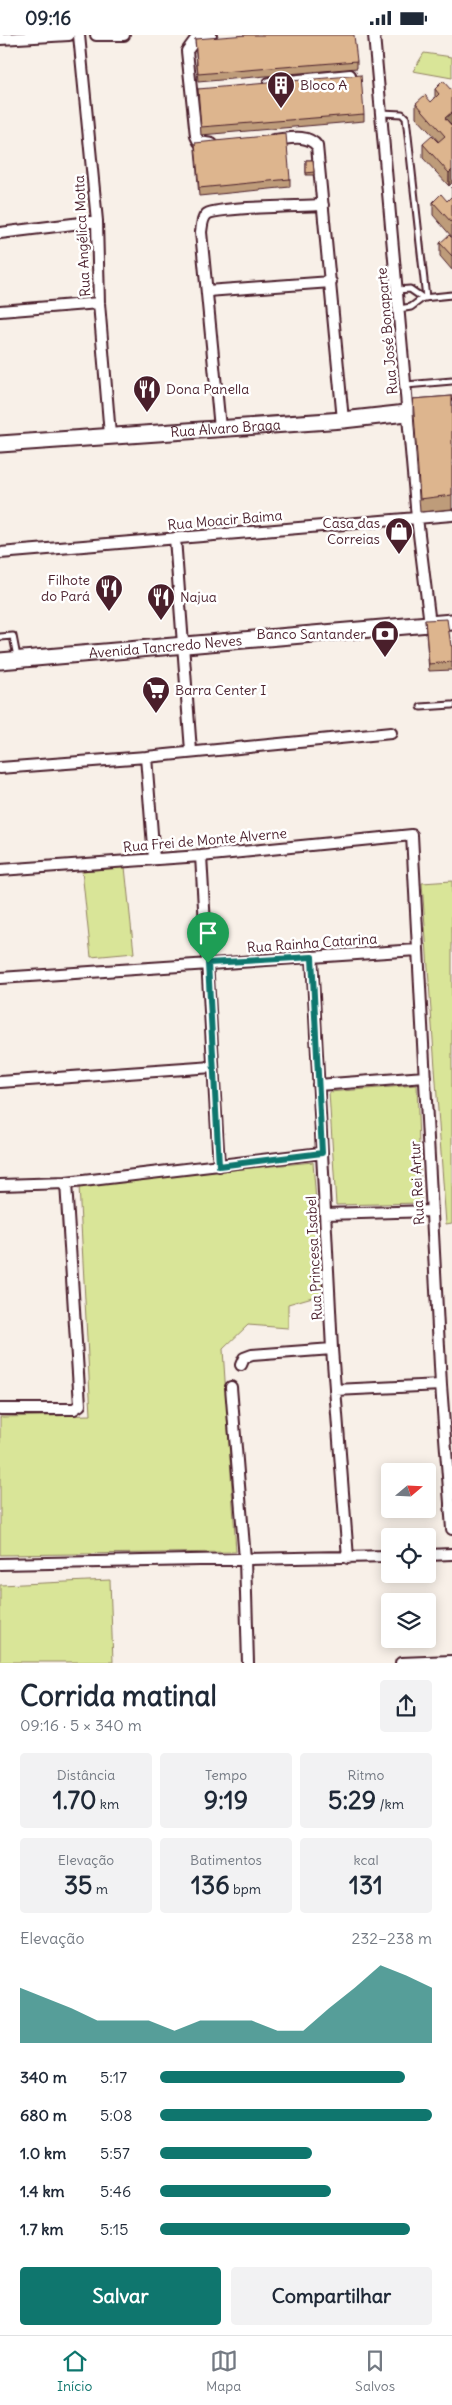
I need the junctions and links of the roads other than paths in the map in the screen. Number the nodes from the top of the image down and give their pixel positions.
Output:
1 (69, 35) edge
2 (79, 35) edge
3 (96, 35) edge
4 (124, 35) edge
5 (211, 35) edge
6 (374, 35) edge
7 (0, 39) edge
8 (350, 75) edge
9 (256, 85) edge
10 (381, 113) junction
11 (259, 141) edge
12 (222, 143) edge
13 (323, 205) junction
14 (97, 221) junction
15 (0, 233) edge
16 (331, 282) junction
17 (397, 290) junction
18 (207, 291) junction
19 (452, 295) edge
20 (424, 298) junction
21 (99, 303) junction
22 (399, 309) junction
23 (0, 311) edge
24 (452, 381) edge
25 (406, 385) junction
26 (452, 408) edge
27 (408, 413) junction
28 (343, 420) junction
29 (220, 428) junction
30 (110, 435) junction
31 (0, 444) edge
32 (452, 515) edge
33 (416, 518) junction
34 (175, 538) junction
35 (0, 553) edge
36 (452, 621) edge
37 (430, 624) junction
38 (0, 637) edge
39 (184, 645) junction
40 (17, 660) junction
41 (0, 661) edge
42 (452, 705) edge
43 (421, 707) dead end
44 (391, 733) dead end
45 (191, 751) junction
46 (146, 757) junction
47 (0, 768) edge
48 (412, 835) joint
49 (201, 856) junction
50 (154, 859) junction
51 (0, 870) edge
52 (417, 950) junction
53 (312, 957) junction
54 (208, 963) junction
55 (0, 978) edge
56 (213, 1067) junction
57 (425, 1077) junction
58 (0, 1082) edge
59 (318, 1085) junction
60 (322, 1153) junction
61 (219, 1166) junction
62 (66, 1183) junction
63 (0, 1185) edge
64 (432, 1211) junction
65 (325, 1214) junction
66 (332, 1349) junction
67 (241, 1365) dead end
68 (441, 1385) junction
69 (231, 1387) dead end
70 (335, 1390) junction
71 (0, 1409) edge
72 (450, 1459) edge
73 (452, 1529) edge
74 (452, 1554) edge
75 (436, 1555) edge
76 (381, 1556) edge
77 (348, 1558) junction
78 (245, 1559) junction
79 (0, 1564) edge
80 (452, 1661) edge
81 (248, 1663) edge
82 (401, 1663) edge

1 - 7 street
2 - 14 street, Rua Angélica Motta
3 - 4 street
5 - 12 street
6 - 10 street, Rua José Bonaparte
8 - 9 street
10 - 17 street, Rua José Bonaparte
10 - 20 lane
11 - 13 street
13 - 16 street
13 - 18 street
14 - 15 street
14 - 21 street, Rua Angélica Motta
16 - 18 street
16 - 28 street
17 - 20 lane
17 - 22 street, Rua José Bonaparte
18 - 29 street
19 - 20 lane
20 - 22 lane
21 - 23 street
21 - 30 street, Rua Angélica Motta
22 - 25 street, Rua José Bonaparte
24 - 25 lane
25 - 27 street, Rua José Bonaparte
26 - 27 main road, Rua Álvaro Braga
27 - 28 main road, Rua Álvaro Braga
27 - 33 street, Rua José Bonaparte
28 - 29 main road, Rua Álvaro Braga
29 - 30 main road, Rua Álvaro Braga
30 - 31 main road, Rua Álvaro Braga
32 - 33 street, Rua Moacir Baima
33 - 34 street, Rua Moacir Baima
33 - 37 street, Rua José Bonaparte
34 - 35 street, Rua Moacir Baima
34 - 39 street
36 - 37 main road, Avenida Tancredo Neves
37 - 39 main road, Avenida Tancredo Neves
38 - 40 lane
39 - 40 main road, Avenida Tancredo Neves
39 - 45 street
40 - 41 main road, Avenida Tancredo Neves
42 - 43 lane
44 - 45 street
45 - 46 street
46 - 47 street
46 - 50 street
48 - 49 street, Rua Frei de Monte Alverne
48 - 52 street, Rua Rei Artur
49 - 50 street, Rua Frei de Monte Alverne
49 - 54 street
50 - 51 street, Rua Frei de Monte Alverne
52 - 53 street, Rua Rainha Catarina
52 - 57 street, Rua Rei Artur
53 - 54 street, Rua Rainha Catarina
53 - 59 street, Rua Princesa Isabel
54 - 55 street, Rua Rainha Catarina
54 - 56 street
56 - 58 street
56 - 61 street
57 - 59 street
57 - 64 street, Rua Rei Artur
59 - 60 street, Rua Princesa Isabel
60 - 61 street
60 - 65 street, Rua Princesa Isabel
61 - 62 street
62 - 63 street
62 - 71 street
64 - 65 street
64 - 68 street, Rua Rei Artur
65 - 66 street, Rua Princesa Isabel
66 - 67 street
66 - 70 street, Rua Princesa Isabel
68 - 70 street
68 - 72 street, Rua Rei Artur
69 - 78 street
70 - 77 street, Rua Princesa Isabel
72 - 73 street, Rua Rei Artur
74 - 75 street
76 - 77 street
77 - 78 street
78 - 79 street
78 - 81 street
80 - 82 street

